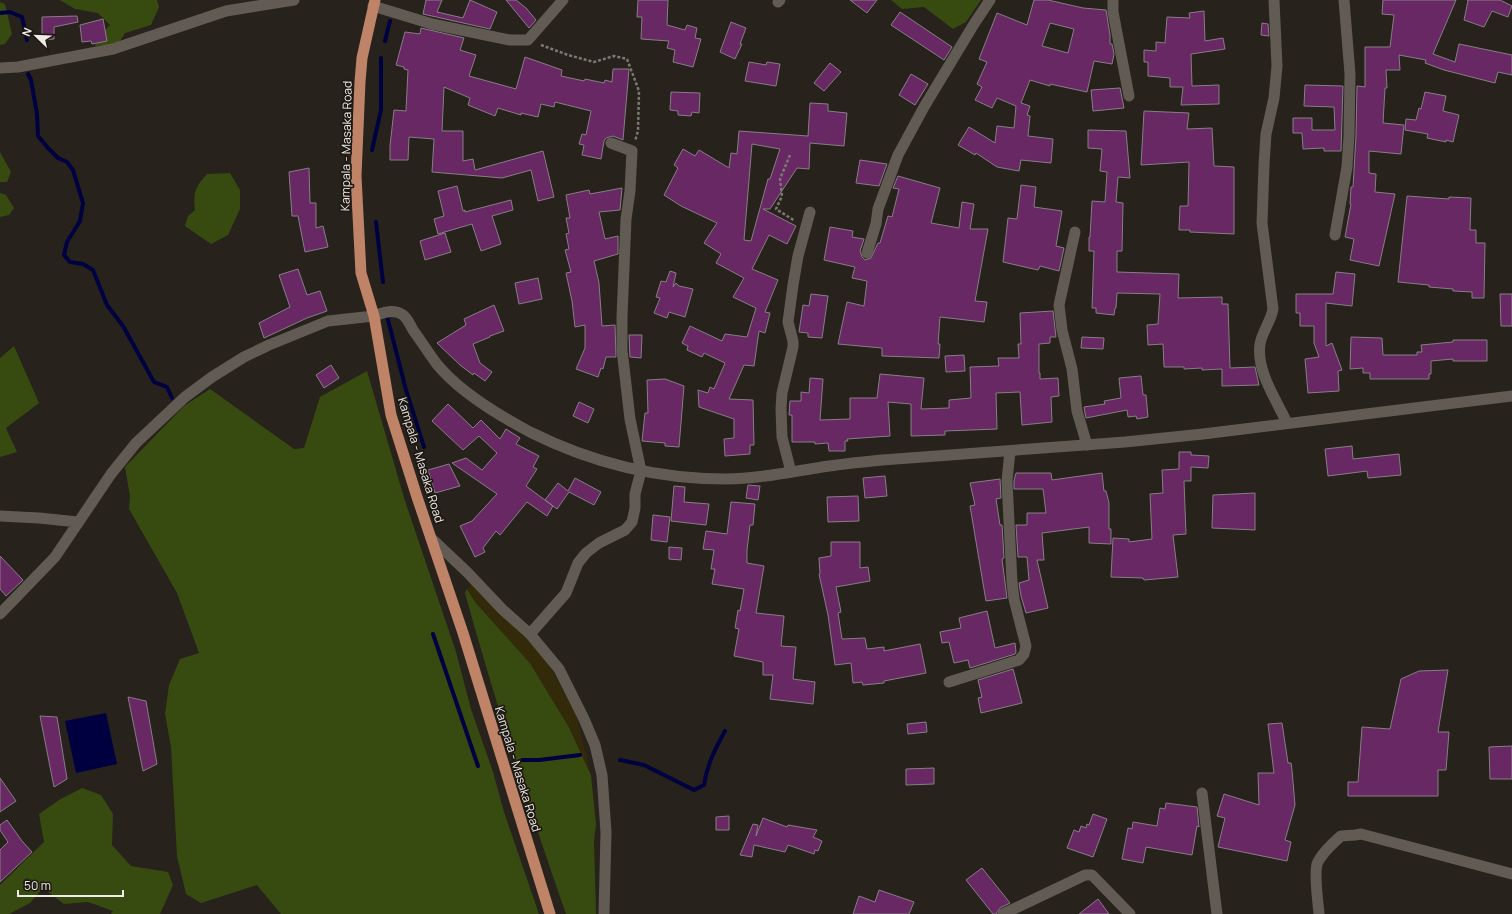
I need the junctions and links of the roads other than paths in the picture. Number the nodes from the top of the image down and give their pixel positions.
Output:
1 (294, 0) edge
2 (563, 0) edge
3 (990, 0) edge
4 (1113, 0) edge
5 (1274, 0) edge
6 (1344, 0) edge
7 (374, 3) edge
8 (0, 68) edge
9 (1128, 96) dead end
10 (611, 143) dead end
11 (810, 212) dead end
12 (1075, 232) dead end
13 (1335, 235) dead end
14 (867, 253) dead end
15 (374, 316) junction
16 (1512, 396) edge
17 (1287, 422) junction
18 (1087, 445) junction
19 (1010, 451) junction
20 (641, 471) junction
21 (791, 472) junction
22 (0, 516) edge
23 (78, 522) junction
24 (431, 538) junction
25 (0, 614) edge
26 (530, 634) junction
27 (949, 682) dead end
28 (1202, 793) dead end
29 (1512, 874) edge
30 (550, 914) edge
31 (604, 914) edge
32 (1003, 914) edge
33 (1130, 914) edge
34 (1217, 914) edge
35 (1319, 914) edge

1 - 8 street
2 - 7 street
3 - 14 street
4 - 9 street
5 - 17 street
6 - 13 street
7 - 15 main road, Kampala - Masaka Road
10 - 20 street
11 - 21 street
12 - 18 street
15 - 20 street
15 - 23 street
15 - 24 main road, Kampala - Masaka Road
16 - 17 street
17 - 18 street
18 - 19 street
19 - 21 street
19 - 27 street
20 - 21 street
20 - 26 street
22 - 23 street
23 - 25 street
24 - 26 street
24 - 30 main road, Kampala - Masaka Road
26 - 31 street
28 - 34 street
29 - 35 street
32 - 33 street

